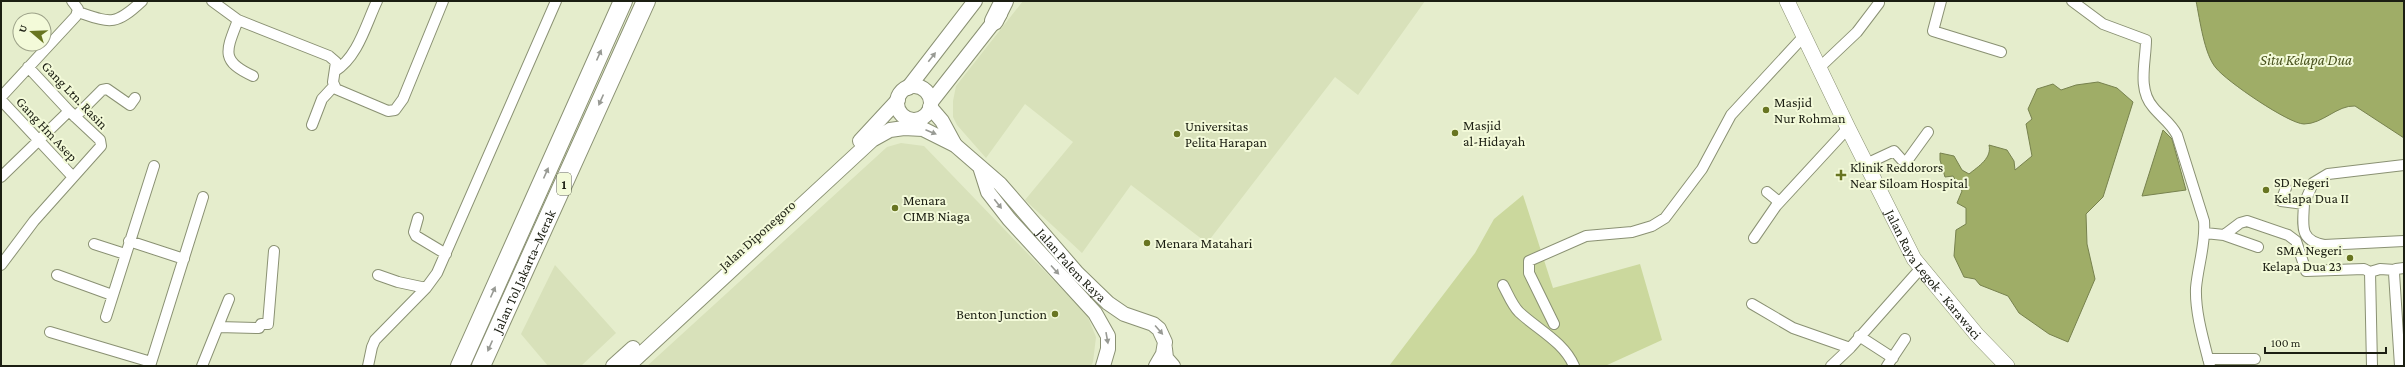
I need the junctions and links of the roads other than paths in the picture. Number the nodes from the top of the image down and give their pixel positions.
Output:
1 (72, 1) edge
2 (142, 1) edge
3 (212, 1) edge
4 (377, 1) edge
5 (556, 1) edge
6 (623, 1) edge
7 (646, 1) edge
8 (659, 1) edge
9 (975, 1) edge
10 (1004, 1) edge
11 (1010, 1) edge
12 (1787, 1) edge
13 (1941, 1) edge
14 (2072, 1) edge
15 (442, 2) edge
16 (1880, 3) dead end
17 (78, 12) junction
18 (238, 20) junction
19 (994, 21) junction
20 (1804, 36) junction
21 (2001, 52) dead end
22 (28, 67) junction
23 (1819, 68) junction
24 (335, 71) junction
25 (253, 76) dead end
26 (611, 80) junction
27 (334, 86) junction
28 (908, 88) junction
29 (135, 98) dead end
30 (1, 99) edge
31 (898, 100) junction
32 (931, 104) junction
33 (72, 114) junction
34 (877, 124) junction
35 (312, 125) dead end
36 (904, 128) joint
37 (1848, 128) junction
38 (1928, 132) dead end
39 (39, 141) junction
40 (867, 145) junction
41 (955, 145) junction
42 (1866, 164) junction
43 (2404, 165) edge
44 (154, 166) dead end
45 (981, 170) junction
46 (1, 177) edge
47 (73, 177) junction
48 (2286, 188) dead end
49 (1767, 192) dead end
50 (203, 197) dead end
51 (1779, 202) junction
52 (2304, 204) junction
53 (418, 218) dead end
54 (2205, 233) junction
55 (2224, 235) junction
56 (2306, 237) junction
57 (1754, 238) dead end
58 (129, 241) junction
59 (2296, 241) junction
60 (2404, 241) edge
61 (94, 244) dead end
62 (1032, 244) junction
63 (2258, 247) dead end
64 (741, 250) junction
65 (274, 251) dead end
66 (125, 254) junction
67 (446, 254) junction
68 (184, 259) junction
69 (1066, 259) junction
70 (1, 265) edge
71 (1921, 268) junction
72 (2399, 269) edge
73 (2370, 272) junction
74 (57, 275) dead end
75 (378, 275) dead end
76 (721, 280) junction
77 (1503, 285) dead end
78 (426, 288) junction
79 (112, 295) junction
80 (229, 299) dead end
81 (1752, 304) dead end
82 (106, 317) dead end
83 (1554, 324) dead end
84 (218, 327) junction
85 (50, 332) dead end
86 (1859, 336) junction
87 (1905, 339) dead end
88 (1850, 348) junction
89 (1165, 349) junction
90 (2255, 359) dead end
91 (1890, 362) edge
92 (2209, 363) edge
93 (150, 364) edge
94 (202, 366) edge
95 (368, 366) edge
96 (460, 366) edge
97 (481, 366) edge
98 (613, 366) edge
99 (628, 366) edge
100 (1103, 366) edge
101 (1156, 366) edge
102 (1173, 366) edge
103 (1574, 366) edge
104 (1831, 366) edge
105 (2008, 366) edge
106 (2372, 366) edge
107 (2400, 366) edge

1 - 17 street
2 - 17 street
3 - 18 street
4 - 24 street
5 - 67 street
96 -> 6 highway, Jalan Tol Jakarta–Merak / 1
7 - 26 highway, Jalan Tol Jakarta–Merak / 1
8 - 26 highway
28 -> 9 street
10 - 19 highway
11 - 19 street
12 - 20 main road, Jalan Raya Legok - Karawaci
13 - 21 street
14 - 54 street
15 - 27 street
16 - 23 street
17 - 22 street
18 - 24 street
18 - 25 street
19 - 32 street
20 - 23 main road, Jalan Raya Legok - Karawaci
20 - 83 street
22 - 30 street
22 - 33 street, Gang Ltn. Rasin
23 - 37 main road, Jalan Raya Legok - Karawaci
24 - 27 street
26 -> 97 highway, Jalan Tol Jakarta–Merak / 1
27 - 35 street
28 - 31 street
28 - 32 street
29 - 33 street
30 - 39 street, Gang Hm Asep
31 - 32 street
31 - 34 street, Jalan Diponegoro
32 - 41 street, Jalan Palem Raya
33 - 39 street
33 - 47 street, Gang Ltn. Rasin
34 - 40 street
34 - 64 street, Jalan Diponegoro
36 - 40 street, Jalan Diponegoro
36 -> 41 street, Jalan Palem Raya
37 - 42 main road, Jalan Raya Legok - Karawaci
37 - 51 street
38 - 42 street
39 - 46 street
39 - 47 street, Gang Hm Asep
40 - 76 street, Jalan Diponegoro
41 - 45 street, Jalan Palem Raya
42 - 71 main road, Jalan Raya Legok - Karawaci
43 - 52 street
44 - 58 street
45 -> 62 street, Jalan Palem Raya
45 - 69 street, Jalan Palem Raya
47 - 70 street
48 - 52 street
49 - 51 street
50 - 68 street
51 - 57 street
52 - 56 street
53 - 67 street
54 - 55 street
54 - 92 street
55 - 59 street
55 - 63 street
56 - 59 street
56 - 60 street
58 - 66 street
58 - 68 street
59 - 73 street
61 - 66 street
62 - 69 street
62 -> 100 street, Jalan Palem Raya
64 - 76 street
64 - 98 street, Jalan Diponegoro
65 - 84 street
66 - 79 street
67 - 78 street
68 - 93 street
69 -> 89 street, Jalan Palem Raya
71 - 86 street
71 - 105 main road, Jalan Raya Legok - Karawaci
72 - 73 street
72 - 107 street
73 - 106 street
74 - 79 street
75 - 78 street
76 - 99 street, Jalan Diponegoro
77 - 103 street
78 - 95 street
79 - 82 street
80 - 84 street
81 - 88 street
84 - 94 street
85 - 93 street
86 - 88 street
86 - 91 street
87 - 91 street
88 - 104 street
89 - 101 street
89 - 102 street, Jalan Palem Raya
90 - 92 street

